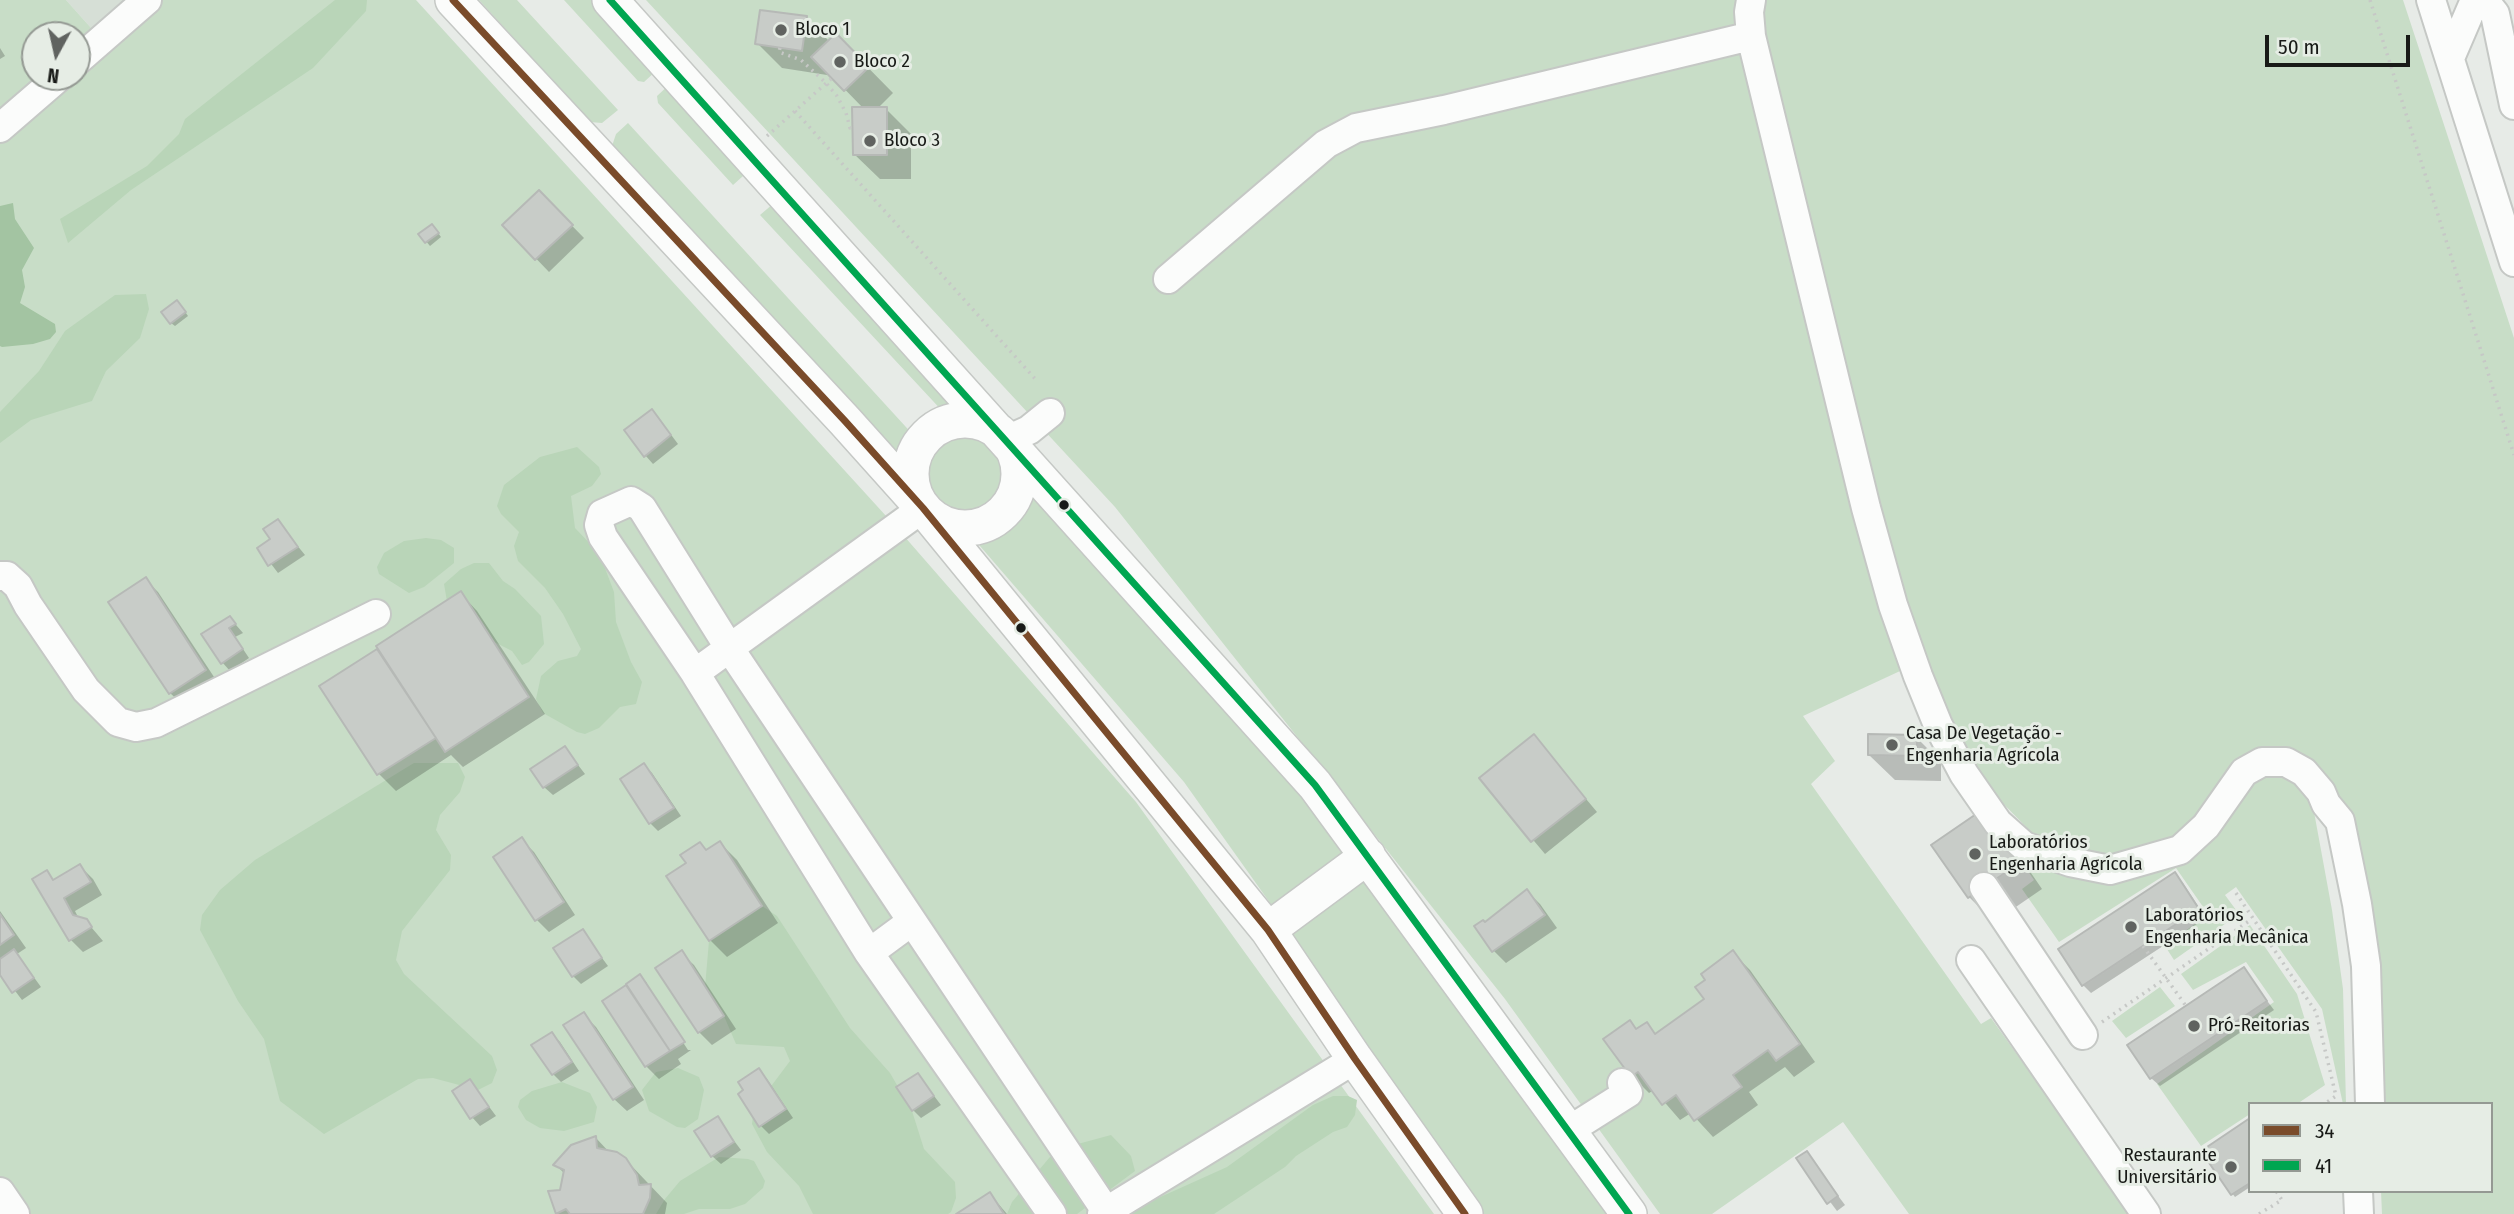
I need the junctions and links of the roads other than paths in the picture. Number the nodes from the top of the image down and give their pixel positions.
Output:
1 (147, 0) edge
2 (453, 0) edge
3 (610, 0) edge
4 (1751, 0) edge
5 (2432, 0) edge
6 (2475, 0) edge
7 (2484, 0) edge
8 (1751, 36) junction
9 (91, 49) edge
10 (2450, 58) junction
11 (43, 91) edge
12 (2514, 104) edge
13 (0, 128) edge
14 (2514, 260) edge
15 (1168, 279) dead end
16 (1050, 413) dead end
17 (1007, 440) junction
18 (923, 509) junction
19 (0, 576) edge
20 (376, 614) dead end
21 (730, 649) junction
22 (695, 673) junction
23 (2326, 804) junction
24 (1368, 856) junction
25 (1984, 887) dead end
26 (911, 922) junction
27 (1268, 930) junction
28 (869, 953) junction
29 (1971, 960) dead end
30 (2092, 1028) road end
31 (1355, 1059) junction
32 (1622, 1083) dead end
33 (2353, 1102) edge
34 (2370, 1102) edge
35 (1568, 1131) junction
36 (0, 1192) edge
37 (2358, 1193) edge
38 (2374, 1193) edge
39 (1104, 1213) edge
40 (15, 1214) edge
41 (1052, 1214) edge
42 (1465, 1214) edge
43 (1629, 1214) edge
44 (2146, 1214) edge
45 (2359, 1214) edge
46 (2375, 1214) edge

1 - 9 street
2 - 18 main road
3 - 17 main road
4 - 8 street
5 - 10 street
6 - 10 street
7 - 12 street
8 - 15 street
8 - 23 street
10 - 14 street
11 - 13 street
16 - 17 street
17 - 18 main road
17 - 18 main road
17 - 24 main road
18 - 21 street
18 - 27 main road
19 - 20 street
21 - 22 street
21 - 22 street
21 - 26 street
22 - 28 street
23 - 33 street
23 - 34 street
24 - 27 main road
24 - 35 main road
25 - 30 street
26 - 28 street
26 - 39 street
27 - 31 main road
28 - 41 street
29 - 44 street
31 - 39 street
31 - 42 main road
32 - 35 street
35 - 43 main road
36 - 40 street
37 - 45 street
38 - 46 street

